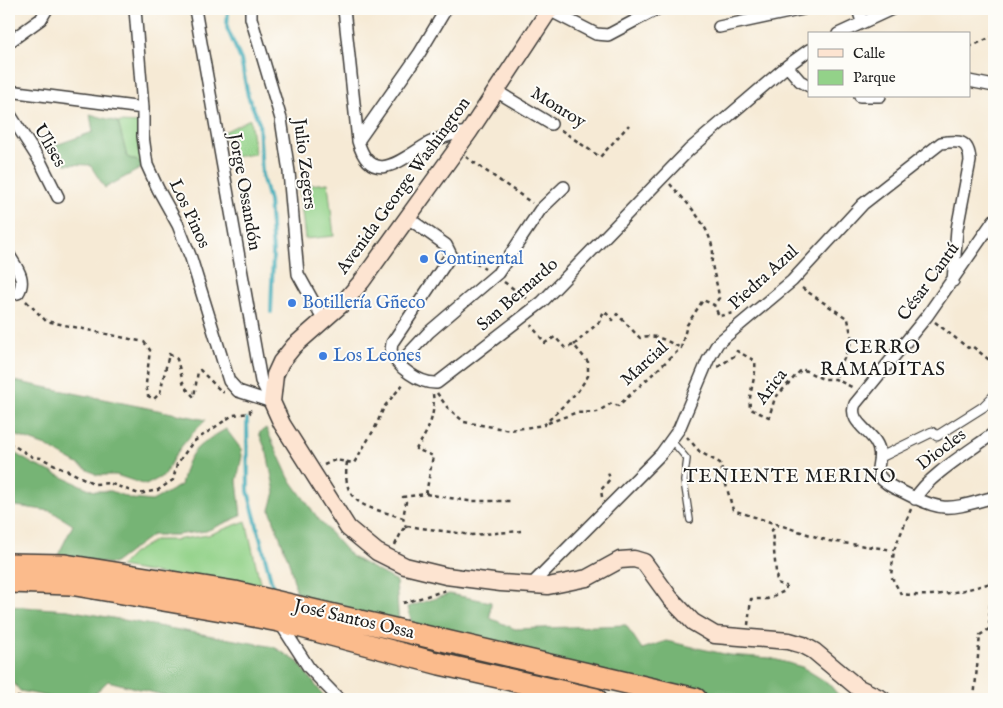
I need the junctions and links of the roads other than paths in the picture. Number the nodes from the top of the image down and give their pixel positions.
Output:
1 (46, 9) edge
2 (135, 9) edge
3 (195, 9) edge
4 (251, 9) edge
5 (344, 9) edge
6 (446, 9) edge
7 (550, 9) edge
8 (657, 9) edge
9 (803, 9) edge
10 (858, 9) edge
11 (892, 9) edge
12 (862, 22) junction
13 (719, 27) dead end
14 (842, 32) edge
15 (9, 42) edge
16 (808, 51) edge
17 (787, 66) junction
18 (970, 81) edge
19 (808, 85) edge
20 (994, 86) edge
21 (9, 91) edge
22 (496, 91) junction
23 (143, 108) junction
24 (9, 113) edge
25 (551, 124) road end
26 (469, 132) junction
27 (358, 141) junction
28 (564, 187) dead end
29 (58, 197) dead end
30 (408, 218) junction
31 (994, 220) edge
32 (9, 255) edge
33 (953, 281) junction
34 (13, 294) edge
35 (324, 321) junction
36 (281, 362) junction
37 (399, 364) junction
38 (261, 381) junction
39 (994, 396) edge
40 (272, 402) junction
41 (994, 433) edge
42 (671, 440) junction
43 (881, 457) junction
44 (994, 497) edge
45 (915, 499) junction
46 (690, 520) dead end
47 (9, 564) edge
48 (9, 582) edge
49 (532, 584) junction
50 (279, 621) junction
51 (339, 699) edge
52 (596, 699) edge
53 (696, 699) edge
54 (882, 699) edge

1 - 15 street
2 - 23 street, Los Pinos
3 - 38 street, Jorge Ossandón
4 - 35 street, Julio Zegers
5 - 27 street
6 - 27 street
7 - 8 street
7 - 22 main road, Avenida George Washington
9 - 13 street
10 - 12 street
11 - 12 street
12 - 14 street
16 - 17 street, San Bernardo
17 - 19 street
17 - 37 street, San Bernardo
18 - 20 street
21 - 23 street
22 - 25 street, Monroy
22 - 26 main road, Avenida George Washington
23 - 40 street, Los Pinos
24 - 29 street, Ulises
26 - 27 street
26 - 30 main road, Avenida George Washington
28 - 37 street
30 - 35 main road, Avenida George Washington
30 - 37 street
31 - 33 street, César Cantú
32 - 34 street
33 - 42 street, Piedra Azul
33 - 43 street, César Cantú
35 - 36 main road, Avenida George Washington
36 - 38 street
36 - 40 main road, Avenida George Washington
38 - 40 street, Jorge Ossandón
39 - 43 street
40 - 49 main road
41 - 45 street, Diocles
42 - 46 lane
42 - 49 street, Piedra Azul
43 - 45 street, César Cantú
44 - 45 street
47 - 53 highway, José Santos Ossa
48 - 50 highway, José Santos Ossa
49 - 54 main road
50 - 51 street
50 - 52 highway, José Santos Ossa

